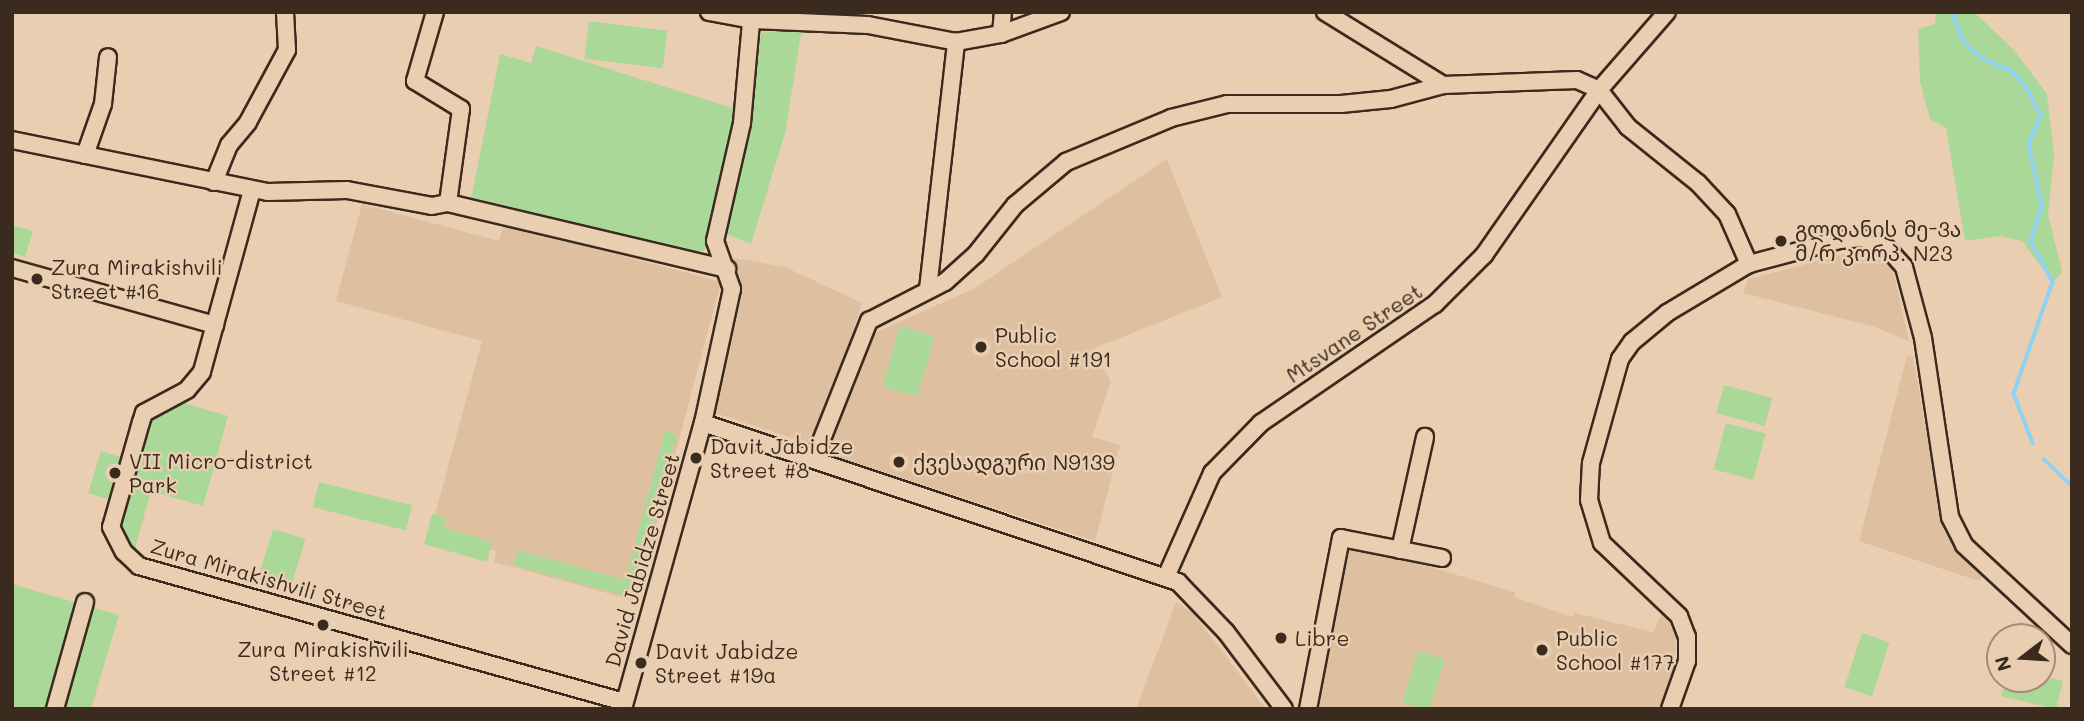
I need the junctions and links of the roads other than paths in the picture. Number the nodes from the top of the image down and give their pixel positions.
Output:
1 (285, 12) edge
2 (435, 12) edge
3 (709, 12) edge
4 (1003, 12) edge
5 (1061, 12) edge
6 (1325, 12) edge
7 (1667, 12) edge
8 (753, 16) edge
9 (1002, 34) junction
10 (956, 42) junction
11 (108, 57) dead end
12 (1443, 85) junction
13 (1599, 90) junction
14 (12, 140) edge
15 (85, 155) junction
16 (214, 182) junction
17 (252, 190) junction
18 (448, 203) junction
19 (1749, 264) junction
20 (12, 268) edge
21 (727, 269) junction
22 (928, 289) junction
23 (215, 325) junction
24 (703, 423) junction
25 (1425, 437) dead end
26 (814, 459) junction
27 (1400, 550) junction
28 (1442, 558) dead end
29 (1166, 577) junction
30 (85, 602) dead end
31 (2072, 645) edge
32 (624, 706) edge
33 (55, 709) edge
34 (1284, 709) edge
35 (1308, 709) edge
36 (1670, 709) edge

1 - 16 street
2 - 18 street
3 - 8 street
4 - 9 street
5 - 9 street
6 - 12 street
7 - 13 street, Mtsvane Street
8 - 10 street
8 - 21 street, David Jabidze Street
9 - 10 street
10 - 22 street
11 - 15 street
12 - 13 street
12 - 22 street
13 - 19 street
13 - 29 street, Mtsvane Street
14 - 15 street
15 - 16 street
16 - 17 street
17 - 18 street
17 - 23 street
18 - 21 street
19 - 31 street
19 - 36 street
20 - 23 street
21 - 24 street, David Jabidze Street
22 - 26 street
23 - 32 street, Zura Mirakishvili Street
24 - 26 street
24 - 32 street, David Jabidze Street
25 - 27 street
26 - 29 street
27 - 28 street
27 - 35 street
29 - 34 street
30 - 33 street

